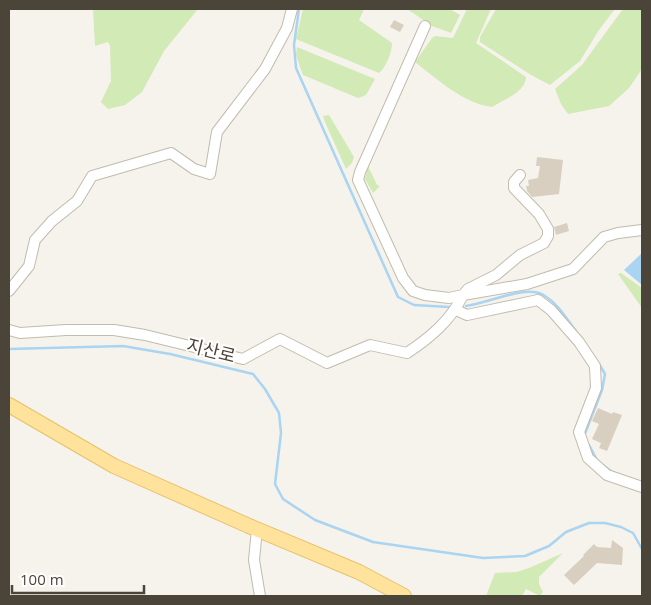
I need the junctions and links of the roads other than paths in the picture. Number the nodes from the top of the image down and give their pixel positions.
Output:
1 (292, 9) edge
2 (425, 26) dead end
3 (520, 175) dead end
4 (642, 230) edge
5 (9, 291) edge
6 (463, 295) junction
7 (456, 310) junction
8 (9, 330) edge
9 (9, 405) edge
10 (642, 487) edge
11 (257, 529) junction
12 (260, 596) edge
13 (404, 596) edge

1 - 5 street
2 - 6 street
3 - 6 street
4 - 6 street
6 - 7 street, 지산로
7 - 8 street, 지산로
7 - 10 street
9 - 11 main road
11 - 12 street
11 - 13 main road

